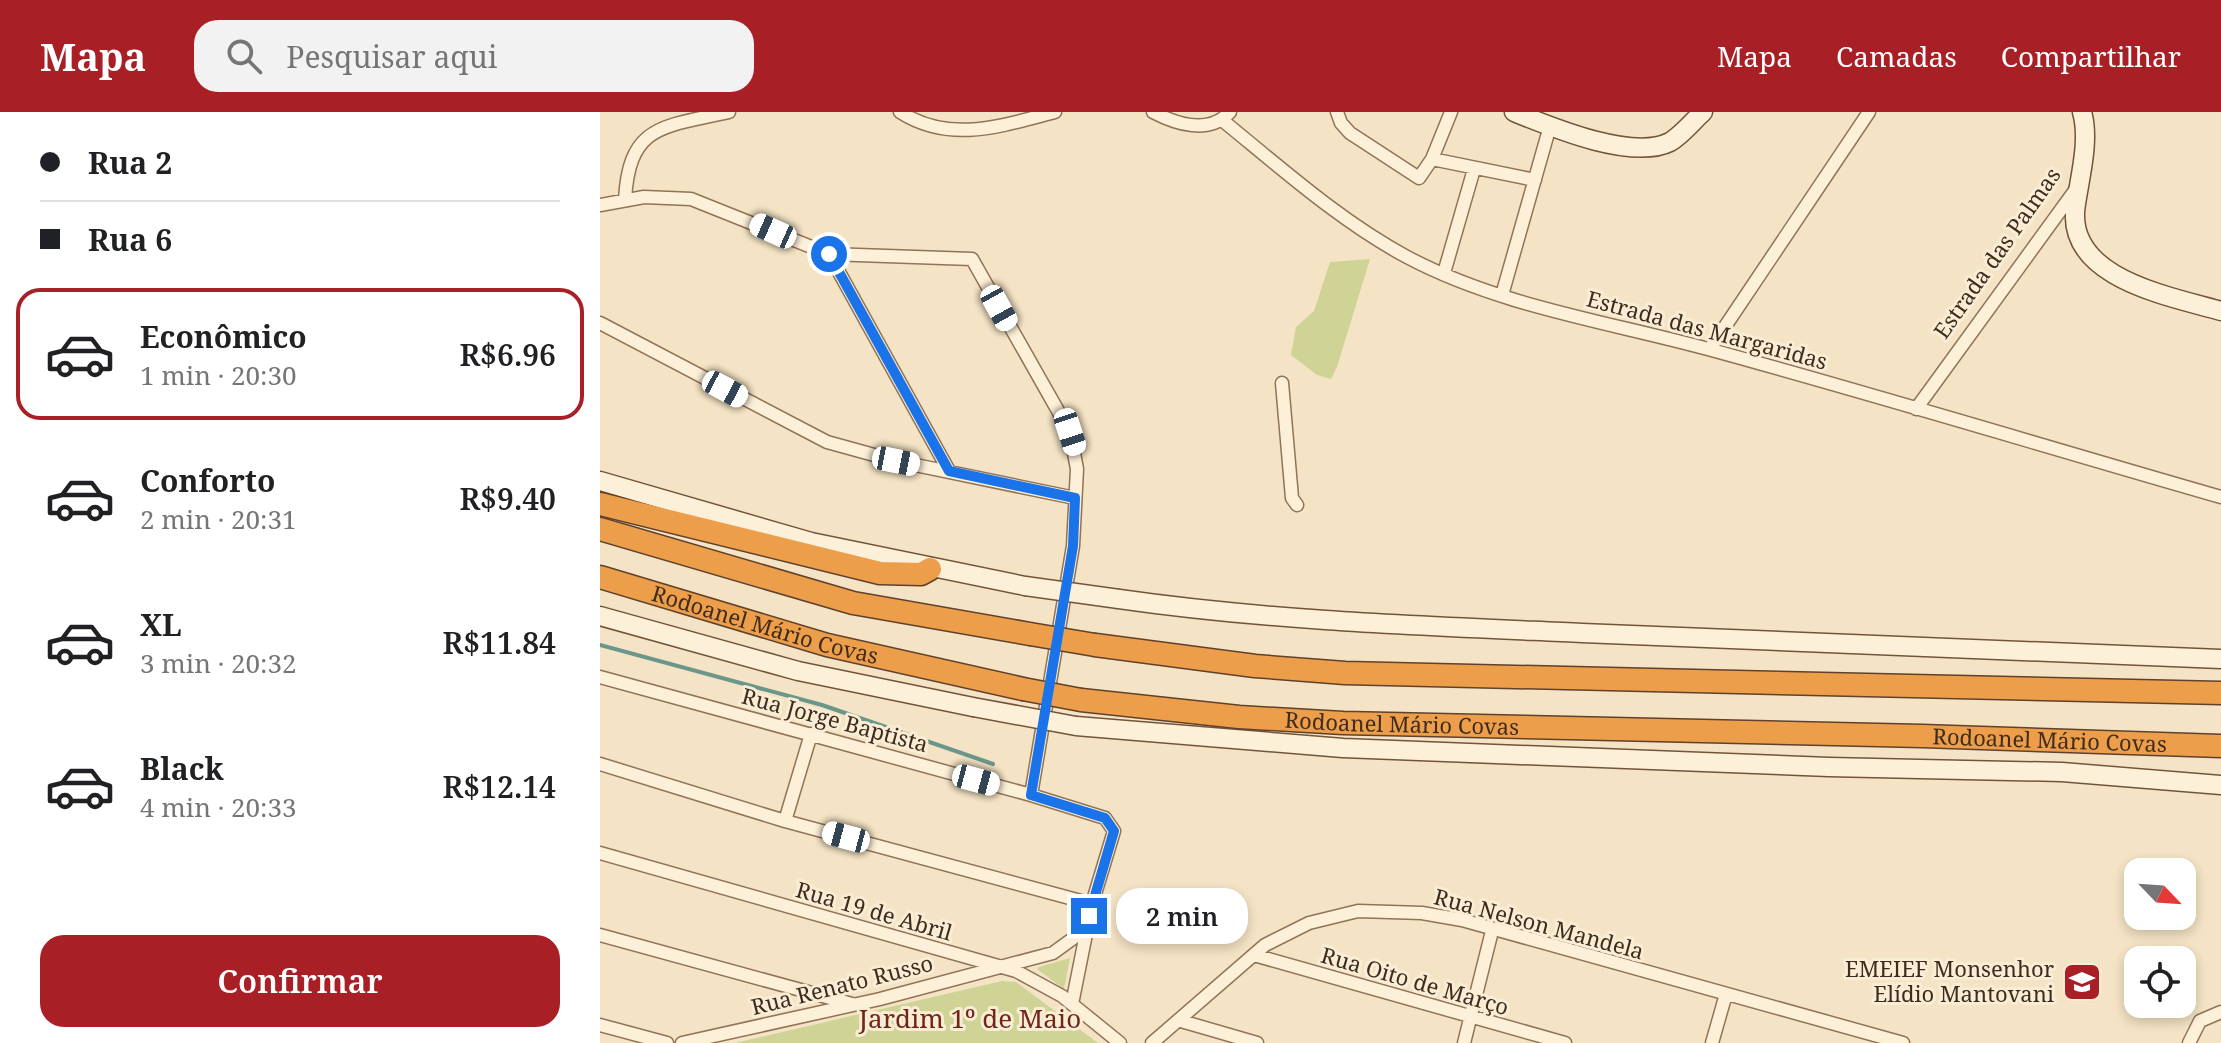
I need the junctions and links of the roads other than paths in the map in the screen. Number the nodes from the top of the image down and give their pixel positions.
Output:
1 (729, 112) edge
2 (900, 112) edge
3 (1055, 112) edge
4 (1153, 112) edge
5 (1337, 112) edge
6 (1451, 112) edge
7 (1514, 112) edge
8 (1703, 112) edge
9 (1869, 112) edge
10 (2082, 112) edge
11 (1226, 116) edge
12 (1550, 126) junction
13 (1432, 159) junction
14 (1474, 169) junction
15 (1535, 180) junction
16 (2079, 185) junction
17 (625, 200) junction
18 (600, 205) edge
19 (829, 254) junction
20 (1444, 273) junction
21 (1502, 295) junction
22 (2221, 311) edge
23 (600, 323) edge
24 (1710, 349) junction
25 (1282, 383) dead end
26 (1916, 409) junction
27 (949, 471) junction
28 (600, 481) edge
29 (2221, 497) edge
30 (1075, 498) junction
31 (600, 504) edge
32 (1297, 505) dead end
33 (600, 529) edge
34 (930, 569) junction
35 (600, 577) edge
36 (600, 616) edge
37 (2221, 659) edge
38 (600, 677) edge
39 (2221, 693) edge
40 (811, 734) junction
41 (2221, 746) edge
42 (600, 764) edge
43 (2221, 785) edge
44 (1031, 795) junction
45 (785, 821) junction
46 (600, 853) edge
47 (1090, 910) junction
48 (1492, 931) junction
49 (600, 935) edge
50 (1254, 955) junction
51 (999, 967) junction
52 (1726, 994) junction
53 (852, 1004) junction
54 (1072, 1004) junction
55 (2221, 1012) edge
56 (1470, 1018) junction
57 (1181, 1021) junction
58 (600, 1025) edge
59 (667, 1043) edge
60 (682, 1043) edge
61 (1120, 1043) edge
62 (1152, 1043) edge
63 (1257, 1043) edge
64 (1464, 1043) edge
65 (1565, 1043) edge
66 (1712, 1043) edge
67 (1903, 1043) edge
68 (2189, 1043) edge

1 - 17 street
2 - 3 street
4 - 11 street
5 - 13 street
6 - 13 street
7 - 12 main road
8 - 12 main road
9 - 24 street
10 - 16 main road, Estrada das Palmas
11 - 20 street, Estrada das Margaridas
12 - 15 street
13 - 14 street
14 - 15 street
14 - 20 street
15 - 21 street
16 - 22 main road
16 - 26 street, Estrada das Palmas
17 - 18 street
17 - 19 street
19 - 27 street
19 - 30 street
20 - 21 street, Estrada das Margaridas
21 - 24 street, Estrada das Margaridas
23 - 27 street
24 - 26 street, Estrada das Margaridas
25 - 32 street
26 - 29 street, Estrada das Margaridas
27 - 30 street
28 - 34 main road
30 - 44 street
31 - 34 highway
33 - 39 highway, Rodoanel Mário Covas, bridge
34 - 37 main road, bridge
35 - 41 highway, Rodoanel Mário Covas, bridge
36 - 43 main road, bridge
38 - 40 street, Rua Jorge Baptista
40 - 44 street, Rua Jorge Baptista
40 - 45 street
42 - 45 street
44 - 47 street, Rua Jorge Baptista
45 - 47 street
46 - 51 street, Rua 19 de Abril
47 - 51 street, Rua Renato Russo
47 - 54 street
48 - 50 street, Rua Nelson Mandela
48 - 52 street, Rua Nelson Mandela
48 - 56 street
49 - 53 street
50 - 56 street, Rua Oito de Março
50 - 57 street, Rua Nelson Mandela
51 - 53 street, Rua Renato Russo
51 - 54 street, Rua 19 de Abril
52 - 66 street
52 - 67 street, Rua Nelson Mandela
53 - 60 street, Rua Renato Russo
54 - 61 street, Rua 19 de Abril
55 - 68 street
56 - 64 street
56 - 65 street, Rua Oito de Março
57 - 62 street, Rua Nelson Mandela
57 - 63 street
58 - 59 street

